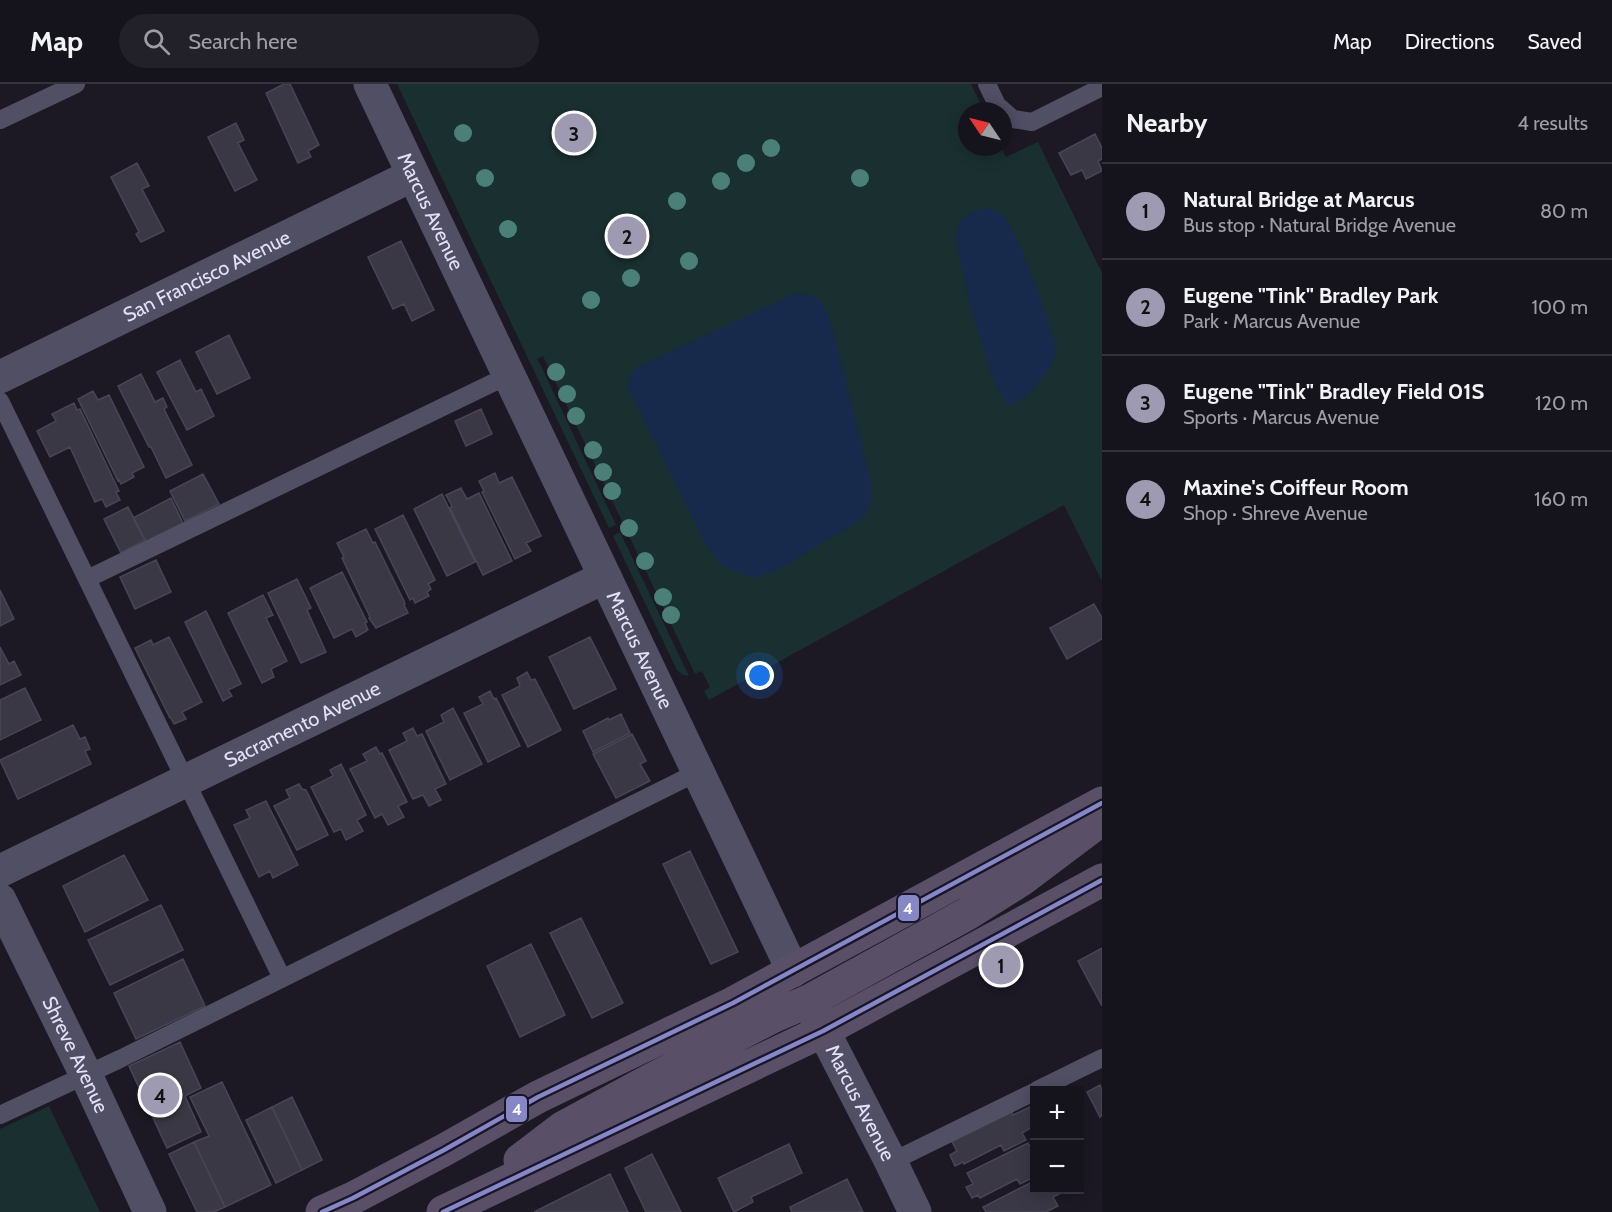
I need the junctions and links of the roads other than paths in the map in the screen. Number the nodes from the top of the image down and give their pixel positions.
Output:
1 (76, 84) edge
2 (370, 84) edge
3 (987, 84) edge
4 (1102, 87) edge
5 (0, 120) edge
6 (413, 175) junction
7 (509, 375) junction
8 (0, 377) edge
9 (0, 401) edge
10 (605, 576) junction
11 (87, 579) junction
12 (698, 772) junction
13 (186, 781) junction
14 (1102, 803) edge
15 (1102, 819) edge
16 (0, 872) edge
17 (1102, 880) edge
18 (0, 900) edge
19 (793, 971) junction
20 (282, 978) junction
21 (809, 1001) junction
22 (823, 1031) junction
23 (1102, 1058) edge
24 (86, 1075) junction
25 (1046, 1086) edge
26 (1030, 1094) edge
27 (0, 1115) edge
28 (444, 1150) junction
29 (891, 1162) junction
30 (480, 1194) junction
31 (150, 1212) edge
32 (322, 1212) edge
33 (367, 1212) edge
34 (443, 1212) edge
35 (915, 1212) edge

1 - 5 lane
2 - 6 street, Marcus Avenue
3 - 4 lane
6 - 7 street, Marcus Avenue
6 - 8 street, San Francisco Avenue
7 - 10 street, Marcus Avenue
7 - 11 lane
9 - 11 lane
10 - 12 street, Marcus Avenue
10 - 13 street, Sacramento Avenue
11 - 13 lane
12 - 19 street, Marcus Avenue
12 - 20 lane
13 - 16 street, Sacramento Avenue
13 - 20 lane
14 - 19 main road
15 - 21 main road
17 - 22 main road
18 - 24 street, Shreve Avenue
19 - 21 street, Marcus Avenue
19 - 28 main road
20 - 24 lane
21 - 22 street, Marcus Avenue
21 - 30 main road
22 - 29 street, Marcus Avenue
22 - 30 main road
23 - 25 lane
24 - 27 lane
24 - 31 street, Shreve Avenue
26 - 29 lane
28 - 32 main road
28 - 33 main road
29 - 35 street, Marcus Avenue
30 - 34 main road

